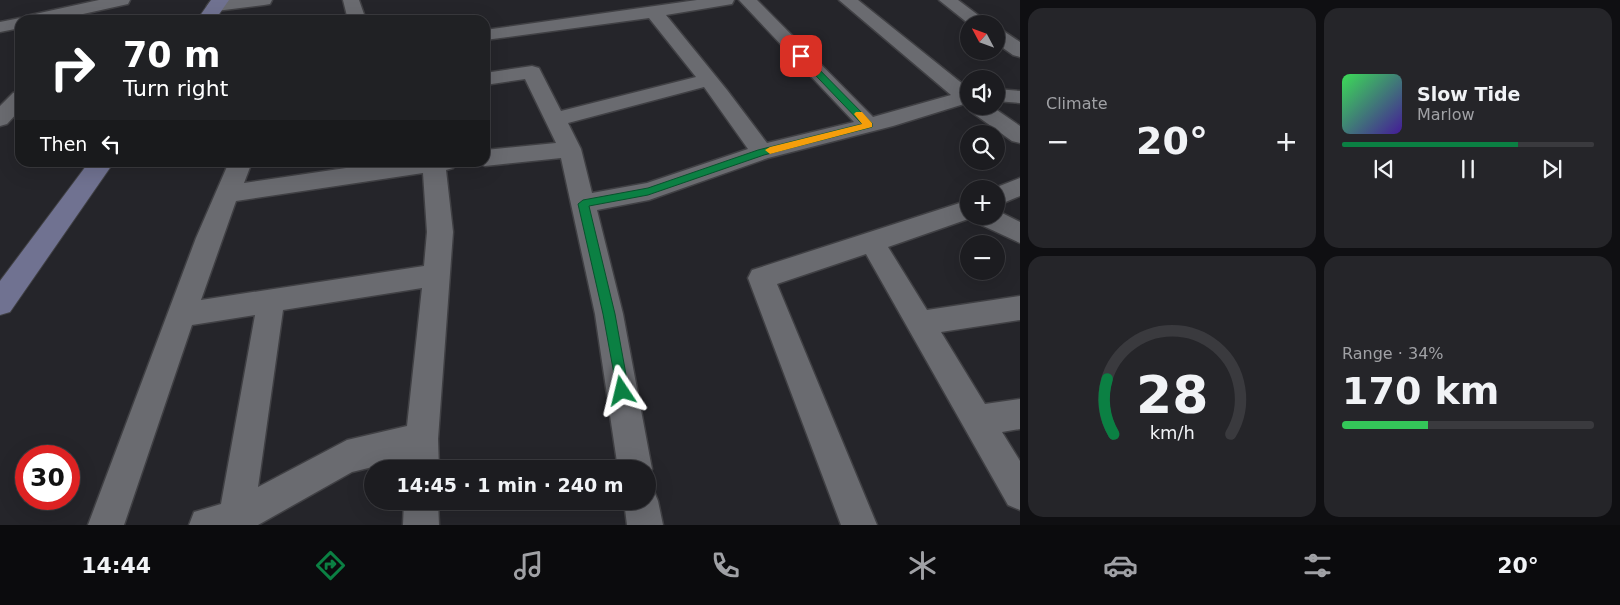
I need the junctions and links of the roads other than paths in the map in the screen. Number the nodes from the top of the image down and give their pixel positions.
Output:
1 (122, 0) edge
2 (264, 0) edge
3 (351, 0) edge
4 (726, 0) edge
5 (747, 0) edge
6 (847, 0) edge
7 (947, 0) edge
8 (214, 9) edge
9 (654, 12) junction
10 (54, 15) edge
11 (356, 15) edge
12 (968, 15) edge
13 (15, 24) edge
14 (0, 27) edge
15 (490, 33) edge
16 (1005, 40) edge
17 (1020, 50) edge
18 (490, 78) edge
19 (709, 80) junction
20 (960, 91) edge
21 (1005, 96) edge
22 (1020, 97) edge
23 (15, 98) edge
24 (0, 102) edge
25 (15, 102) edge
26 (960, 102) edge
27 (992, 115) edge
28 (0, 118) edge
29 (555, 119) junction
30 (869, 125) junction
31 (1020, 136) edge
32 (570, 149) junction
33 (762, 152) junction
34 (490, 157) edge
35 (98, 167) edge
36 (239, 167) edge
37 (412, 167) edge
38 (439, 167) edge
39 (1020, 186) edge
40 (1005, 193) edge
41 (228, 194) junction
42 (583, 204) junction
43 (960, 212) edge
44 (1004, 225) edge
45 (1020, 233) edge
46 (872, 242) junction
47 (436, 275) junction
48 (271, 301) junction
49 (0, 302) edge
50 (1020, 308) edge
51 (182, 315) junction
52 (920, 323) junction
53 (1020, 414) edge
54 (977, 420) junction
55 (422, 454) edge
56 (633, 460) edge
57 (1020, 493) edge
58 (422, 510) edge
59 (642, 510) edge
60 (221, 521) edge
61 (106, 525) edge
62 (422, 525) edge
63 (645, 525) edge
64 (859, 525) edge

1 - 10 street
2 - 8 street
3 - 11 street
4 - 9 street
5 - 30 street
6 - 20 street
7 - 12 street
9 - 15 street
9 - 19 street
13 - 14 street
16 - 17 street
18 - 29 street
19 - 29 street
19 - 33 street
21 - 22 street
23 - 24 street
25 - 28 street
26 - 30 street
27 - 31 street
29 - 32 street
30 - 33 street
32 - 34 street
32 - 42 street
33 - 42 street
35 - 49 street
36 - 41 street
37 - 41 street
38 - 47 street
39 - 40 street
41 - 51 street
42 - 56 street
43 - 46 street
44 - 45 street
46 - 52 street
46 - 64 street
47 - 48 street
47 - 55 street
48 - 51 street
48 - 60 street
50 - 52 street
51 - 61 street
52 - 54 street
53 - 54 street
54 - 57 street
55 - 60 street
58 - 62 street
59 - 63 street

